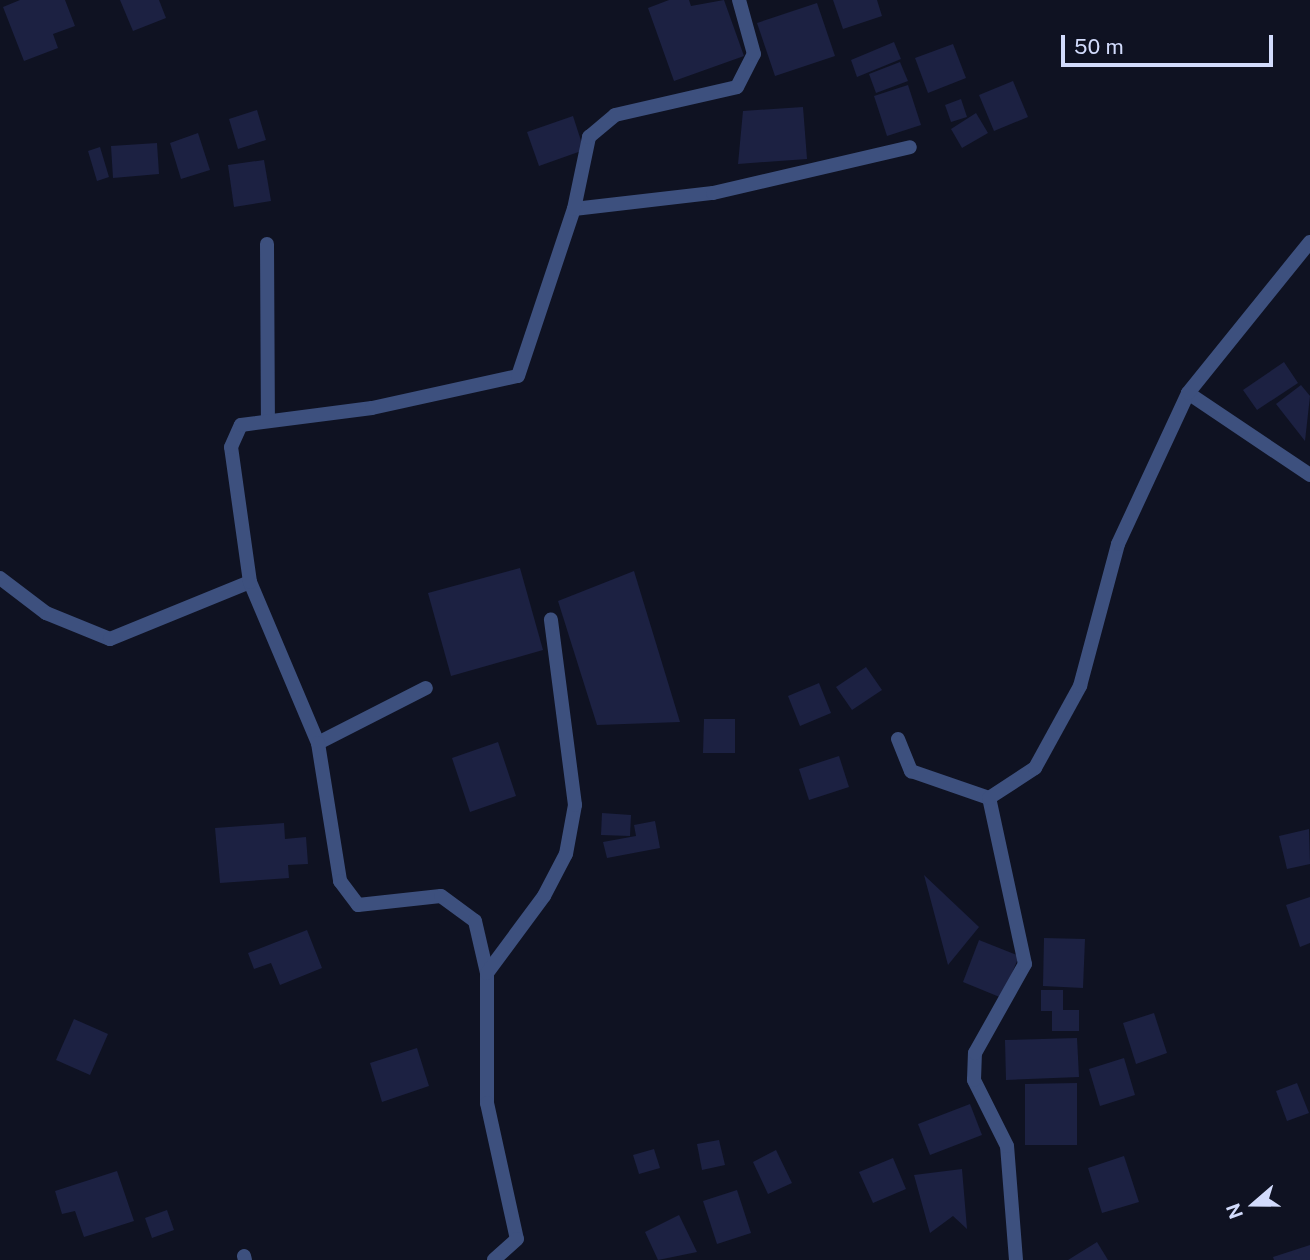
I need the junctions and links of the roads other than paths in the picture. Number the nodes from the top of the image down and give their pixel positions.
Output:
1 (739, 0) edge
2 (910, 147) dead end
3 (574, 209) junction
4 (1310, 243) edge
5 (267, 244) dead end
6 (1188, 393) junction
7 (268, 421) junction
8 (1310, 475) edge
9 (0, 578) edge
10 (250, 582) junction
11 (551, 620) dead end
12 (426, 688) dead end
13 (898, 739) dead end
14 (318, 743) junction
15 (989, 798) junction
16 (487, 973) junction
17 (494, 1260) edge
18 (1016, 1260) edge

1 - 3 street
2 - 3 street
3 - 7 street
4 - 6 street
5 - 7 street
6 - 8 street
6 - 15 street
7 - 10 street
9 - 10 street
10 - 14 street
11 - 16 street
12 - 14 street
13 - 15 street
14 - 16 street
15 - 18 street
16 - 17 street

